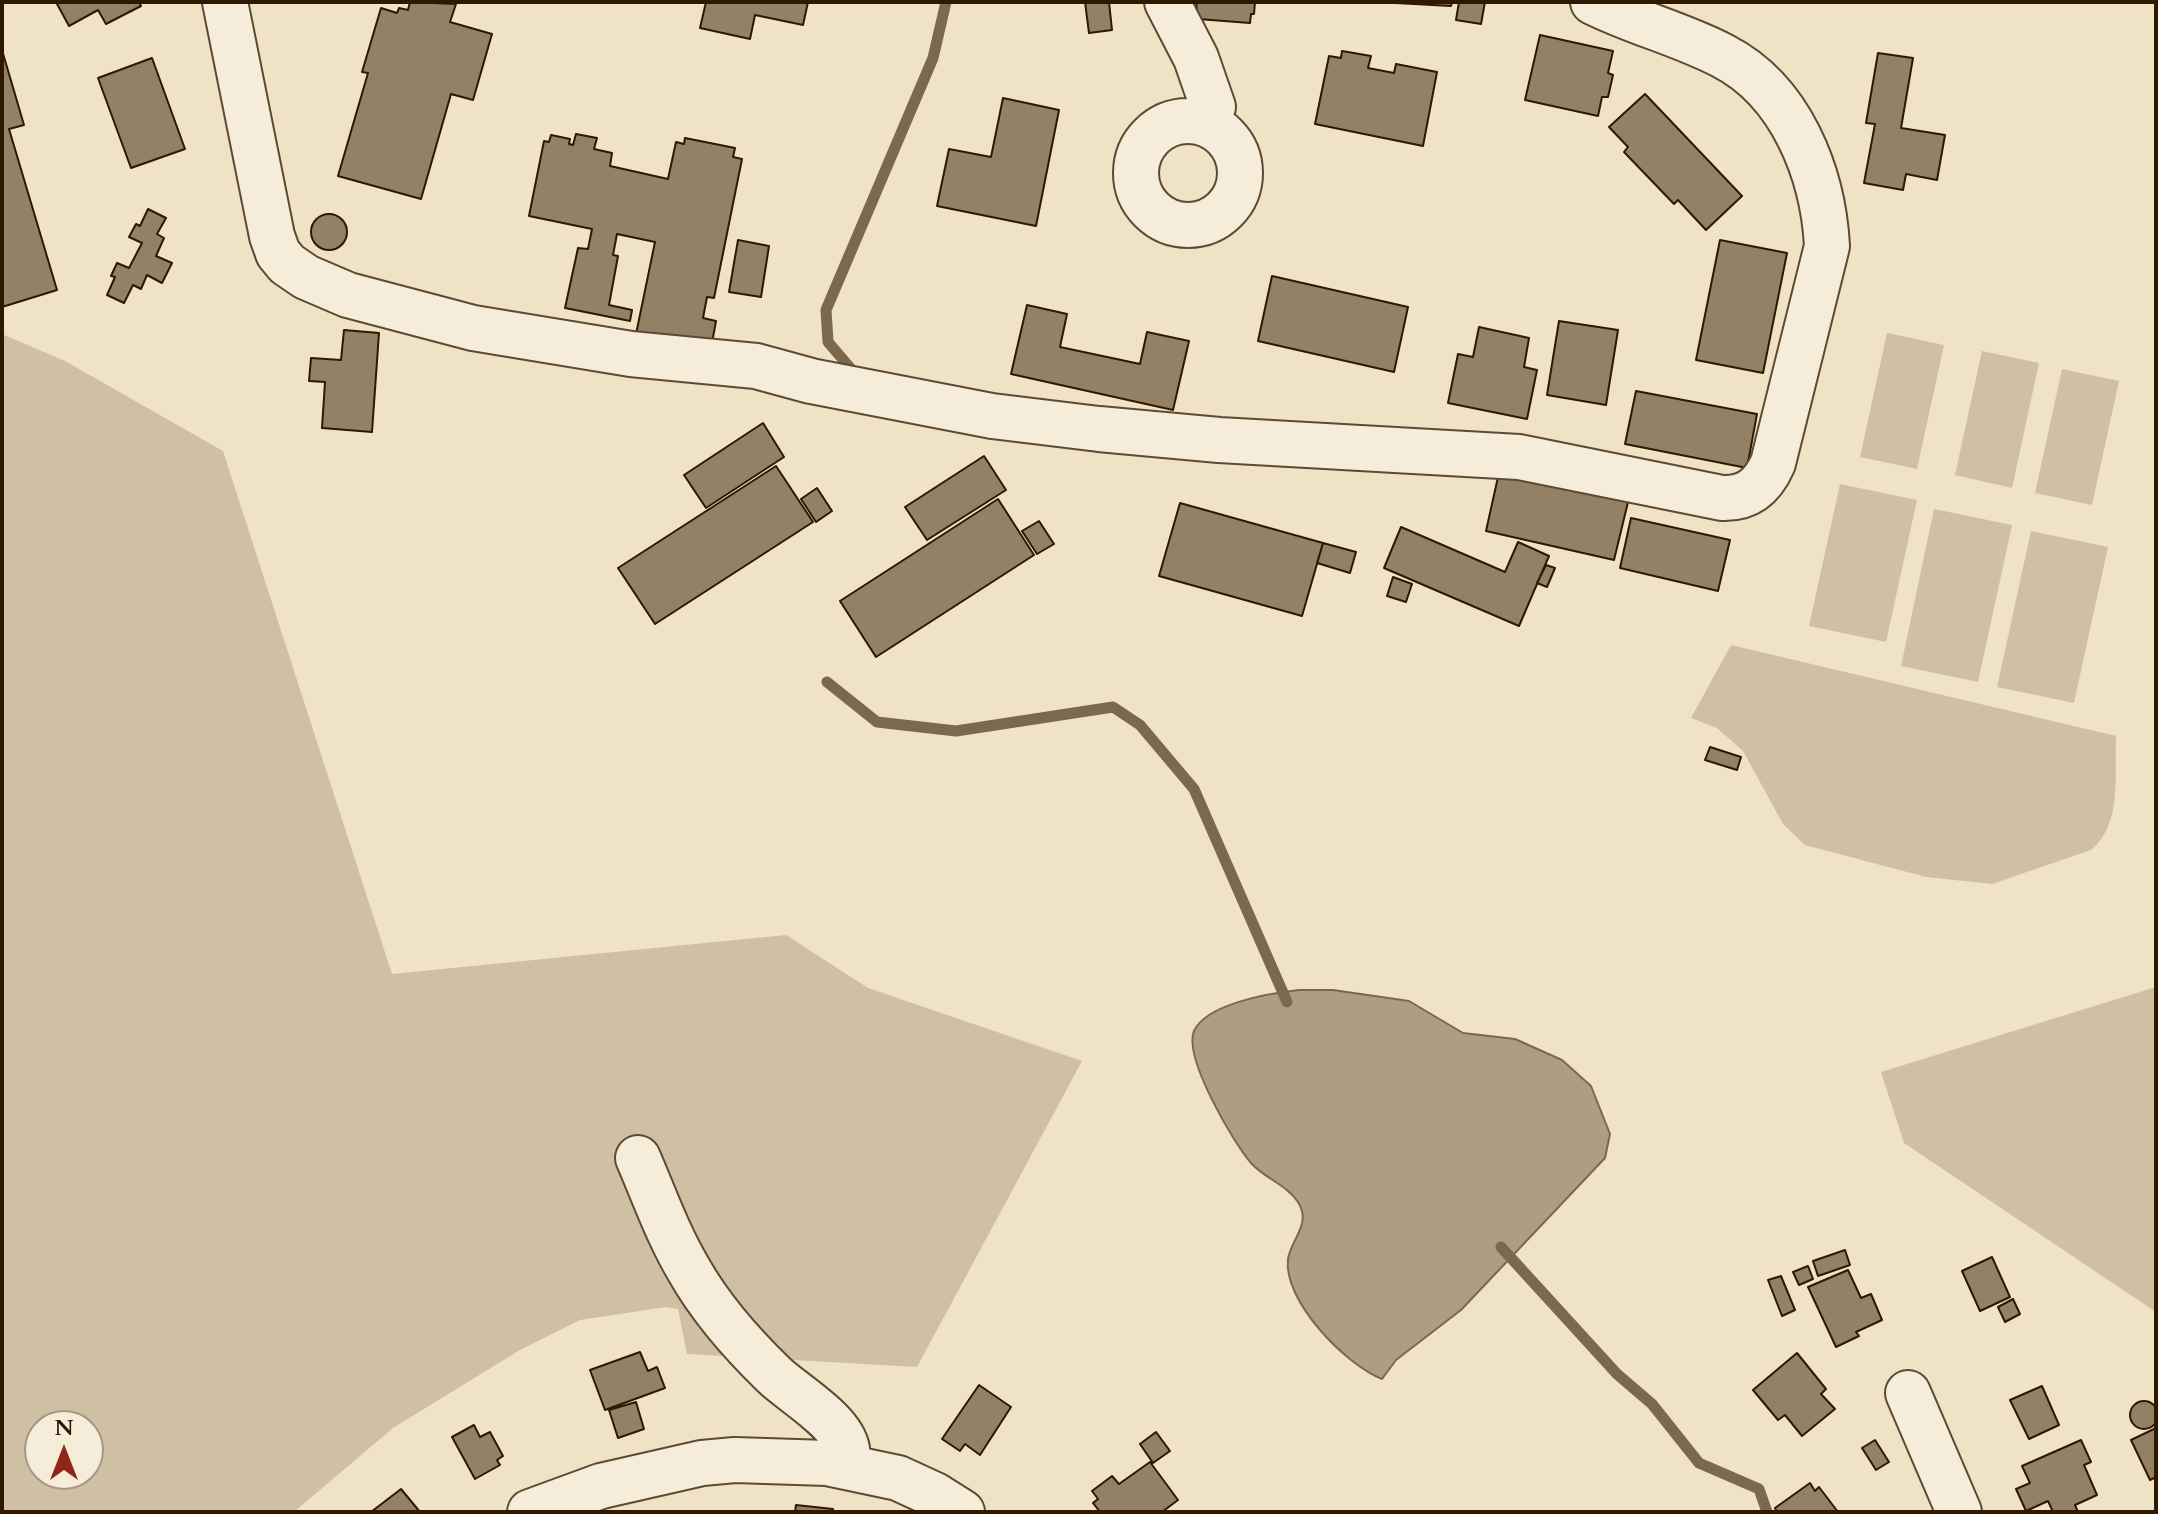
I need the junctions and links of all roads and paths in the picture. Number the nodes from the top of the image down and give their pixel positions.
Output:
1 (225, 2) edge
2 (1167, 2) edge
3 (1593, 2) edge
4 (1206, 123) dead end
5 (638, 1158) dead end
6 (1908, 1393) dead end
7 (846, 1467) junction
8 (530, 1512) edge
9 (962, 1512) edge
10 (1959, 1512) edge

1 - 3 street
2 - 4 street
5 - 7 street
6 - 10 street
7 - 8 street
7 - 9 street

